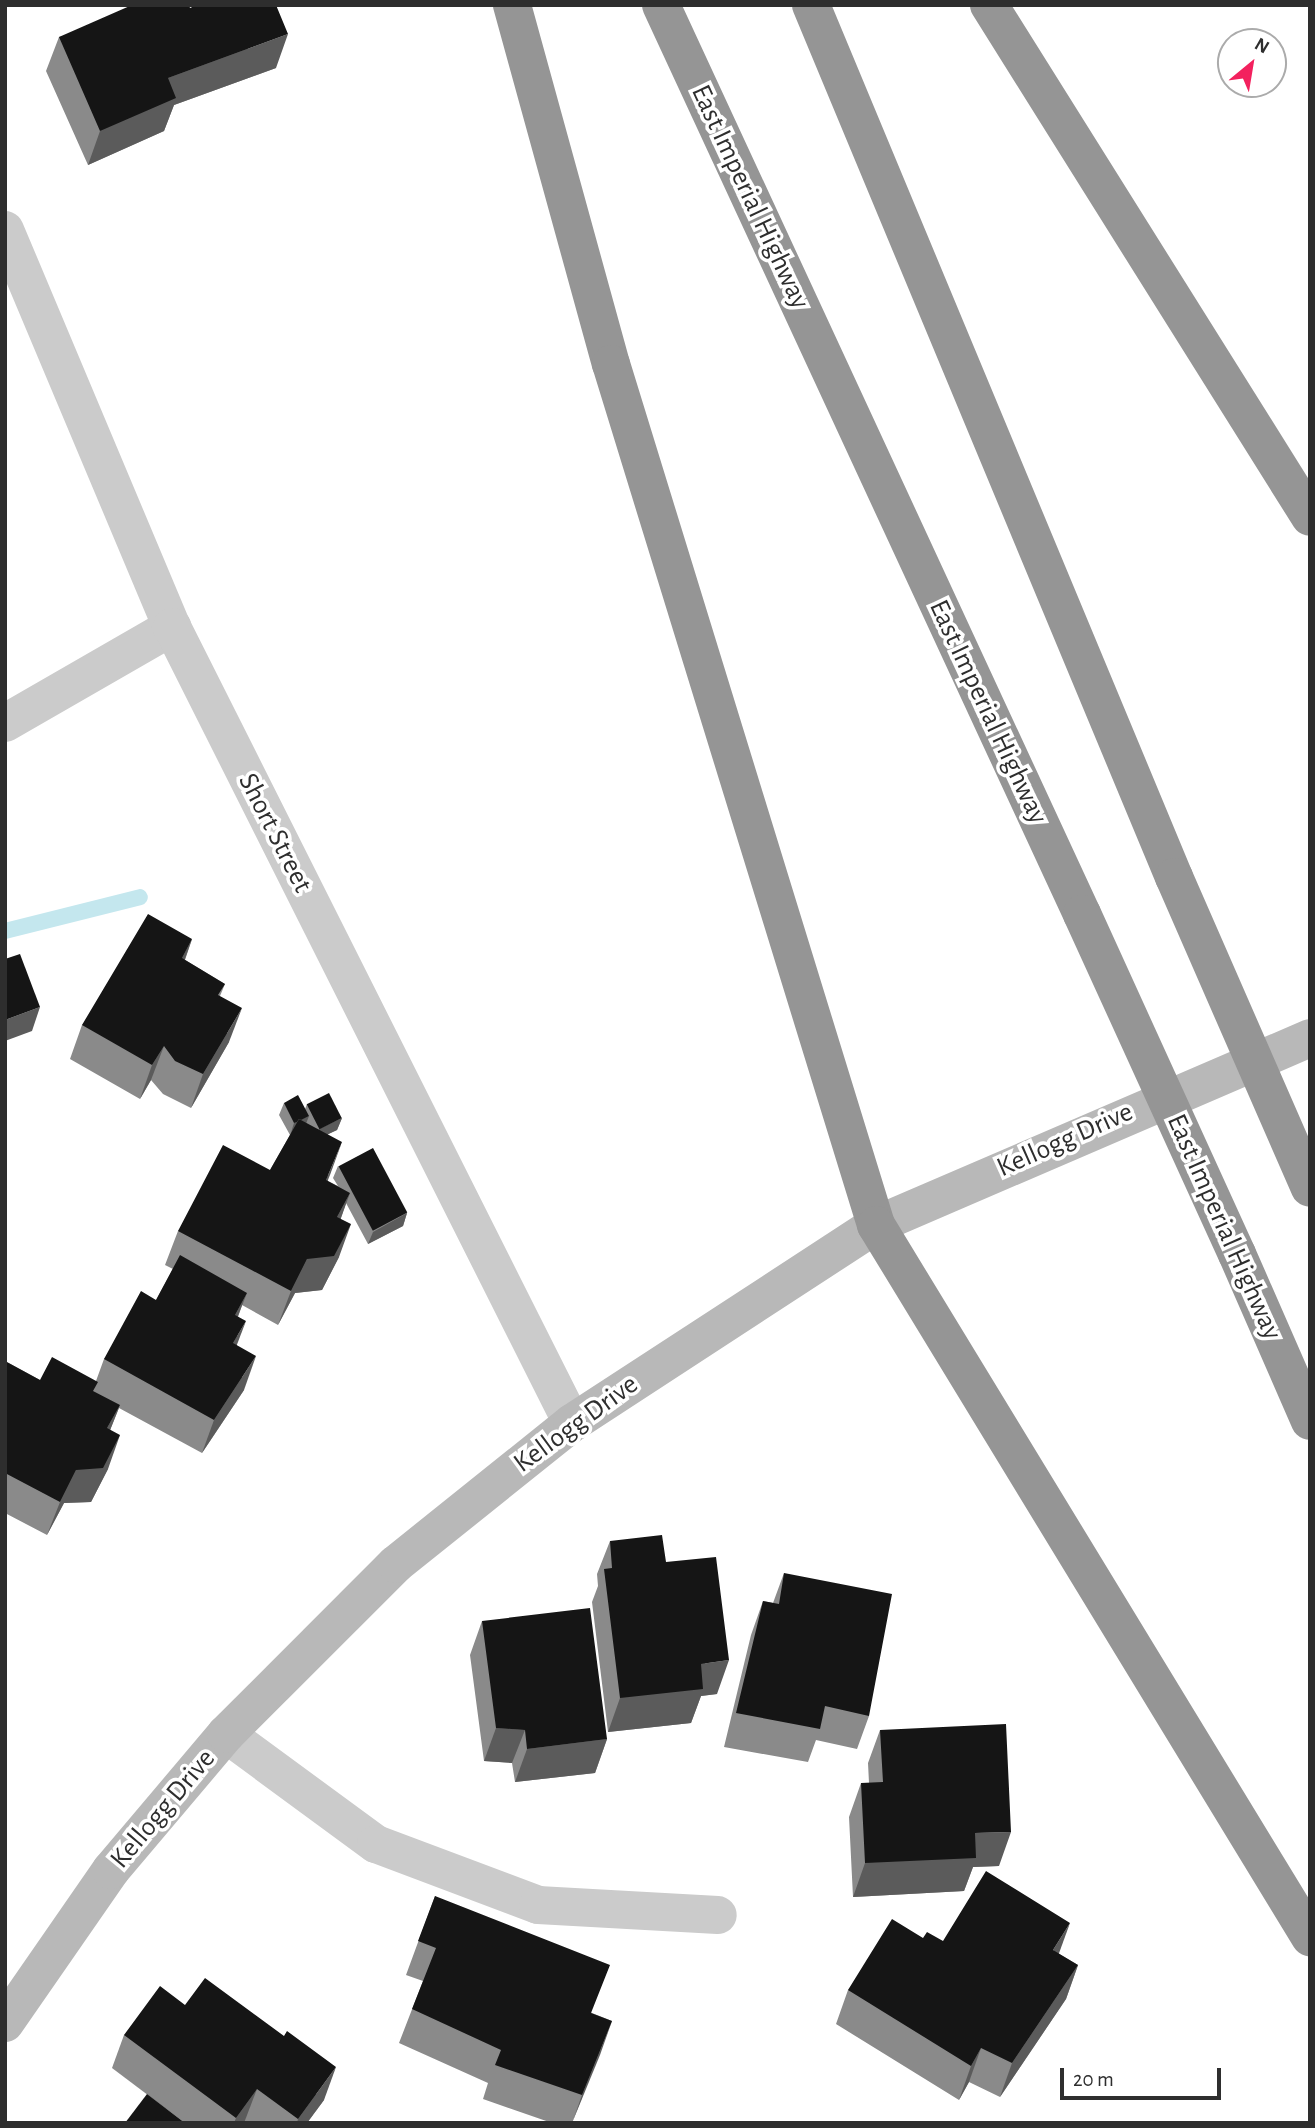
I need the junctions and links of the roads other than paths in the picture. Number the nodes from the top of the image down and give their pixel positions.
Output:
1 (512, 5) edge
2 (661, 5) edge
3 (811, 5) edge
4 (989, 5) edge
5 (5, 230) edge
6 (1310, 517) edge
7 (172, 627) junction
8 (5, 723) edge
9 (1310, 1038) edge
10 (1310, 1188) edge
11 (876, 1224) junction
12 (1310, 1420) edge
13 (572, 1423) junction
14 (226, 1734) junction
15 (718, 1915) dead end
16 (1310, 1937) edge
17 (5, 2023) edge

1 - 11 highway
2 - 12 highway, East Imperial Highway, bridge
3 - 10 highway, bridge
4 - 6 highway
5 - 7 street, Short Street
7 - 8 street
7 - 13 street, Short Street
9 - 11 main road, Kellogg Drive
11 - 13 main road, Kellogg Drive
11 - 16 highway
13 - 14 main road, Kellogg Drive
14 - 15 street
14 - 17 main road, Kellogg Drive

